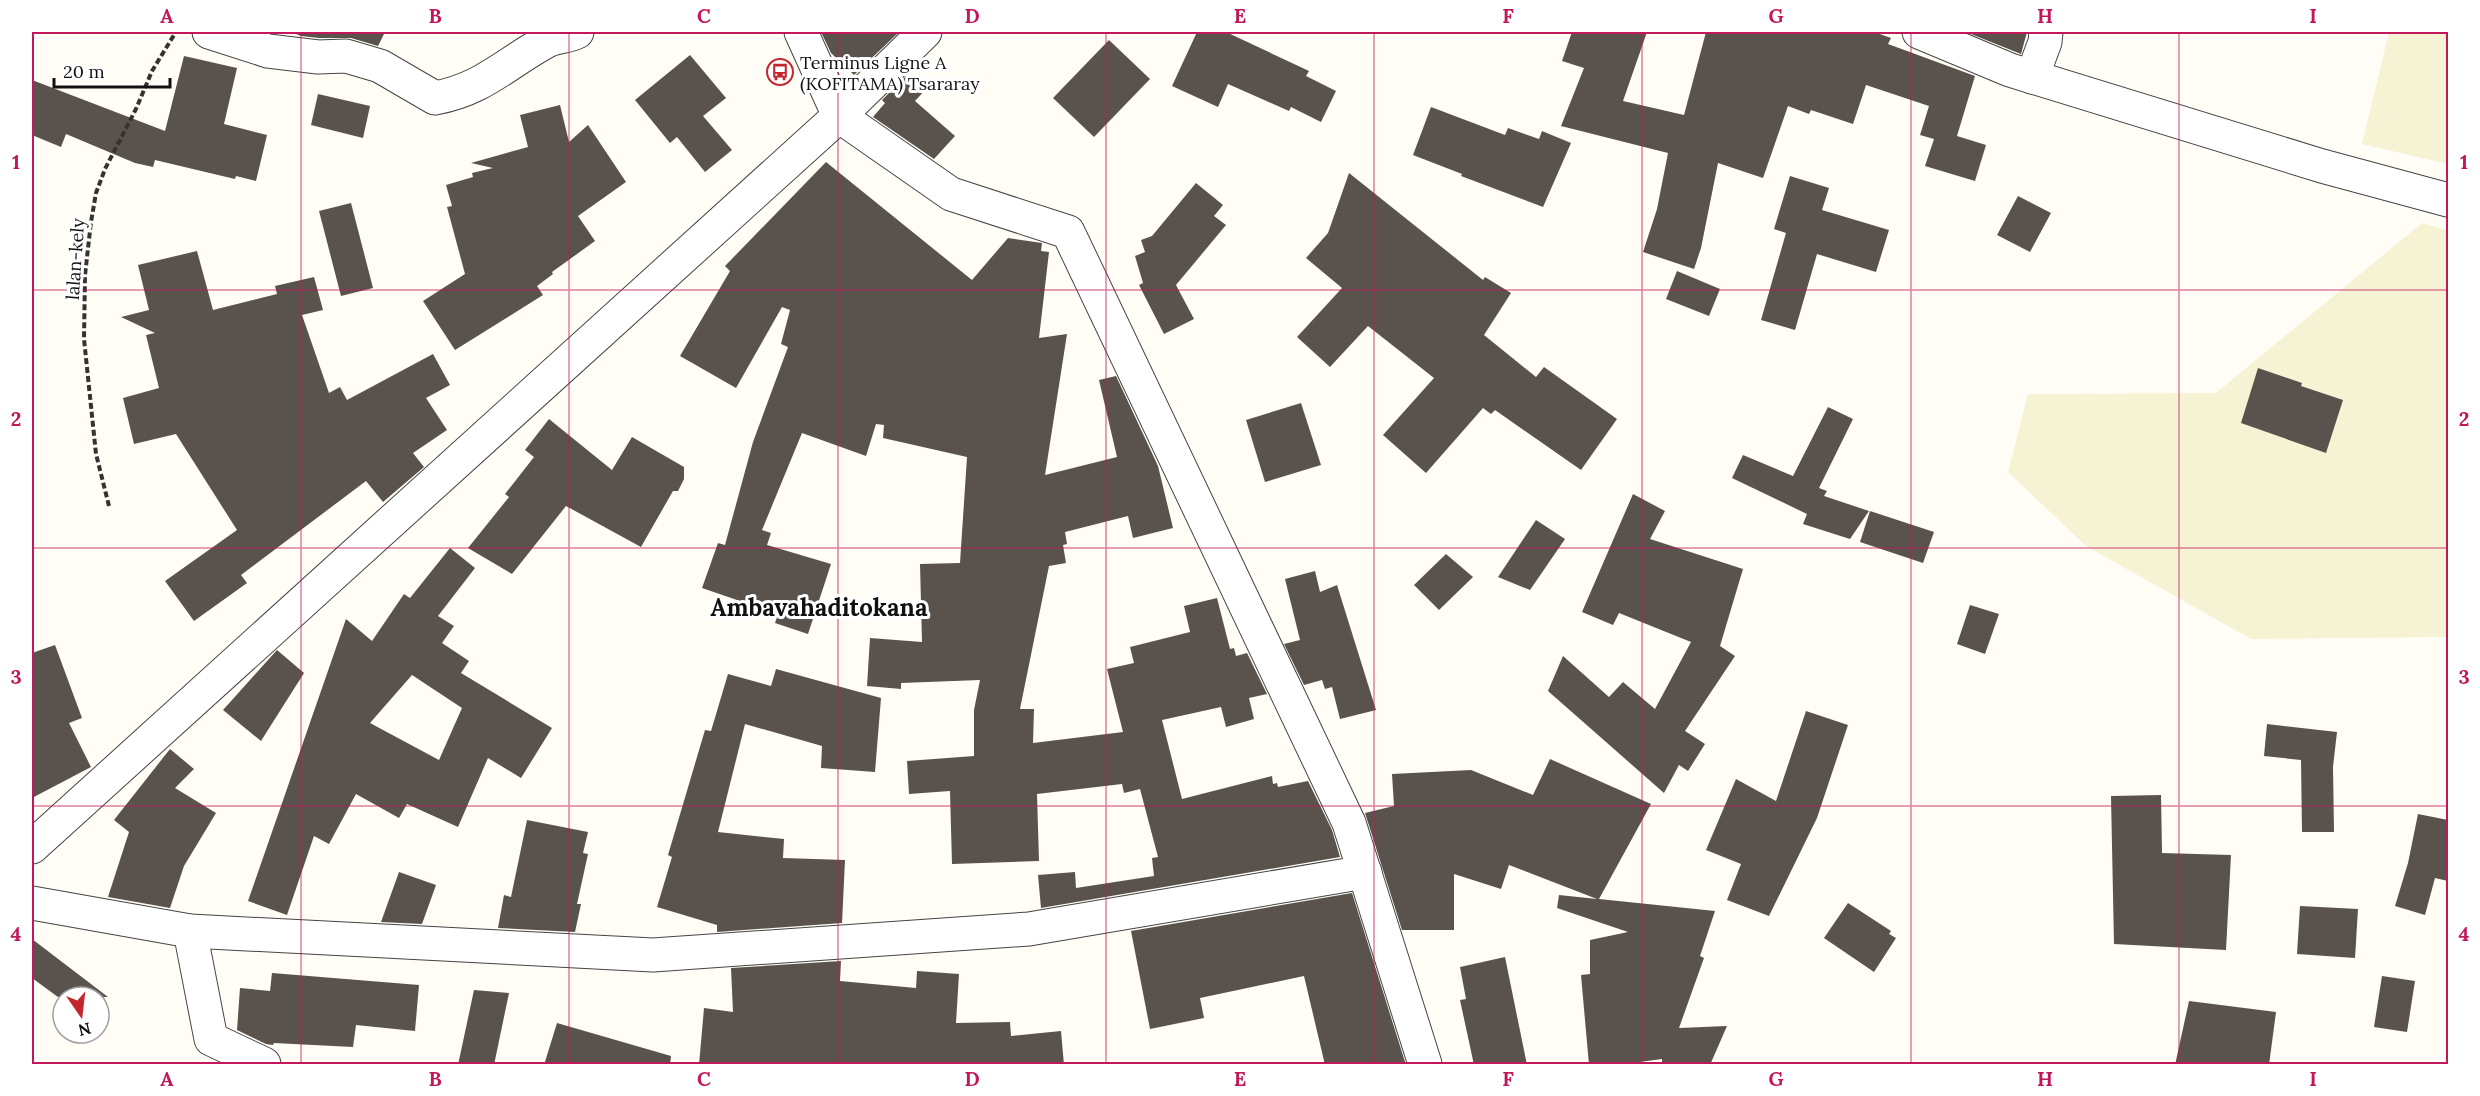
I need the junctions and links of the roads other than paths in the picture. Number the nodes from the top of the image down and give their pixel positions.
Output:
1 (209, 32) edge
2 (578, 32) edge
3 (801, 32) edge
4 (925, 32) edge
5 (1919, 32) edge
6 (2046, 32) edge
7 (2032, 76) junction
8 (839, 116) junction
9 (2448, 200) edge
10 (32, 847) edge
11 (1365, 872) junction
12 (32, 903) edge
13 (190, 931) junction
14 (264, 1065) edge
15 (1425, 1065) edge

1 - 2 street
3 - 8 street
4 - 8 street
5 - 7 street
6 - 7 street
7 - 9 street
8 - 10 street
8 - 11 street
11 - 13 street
11 - 15 street
12 - 13 street
13 - 14 street

